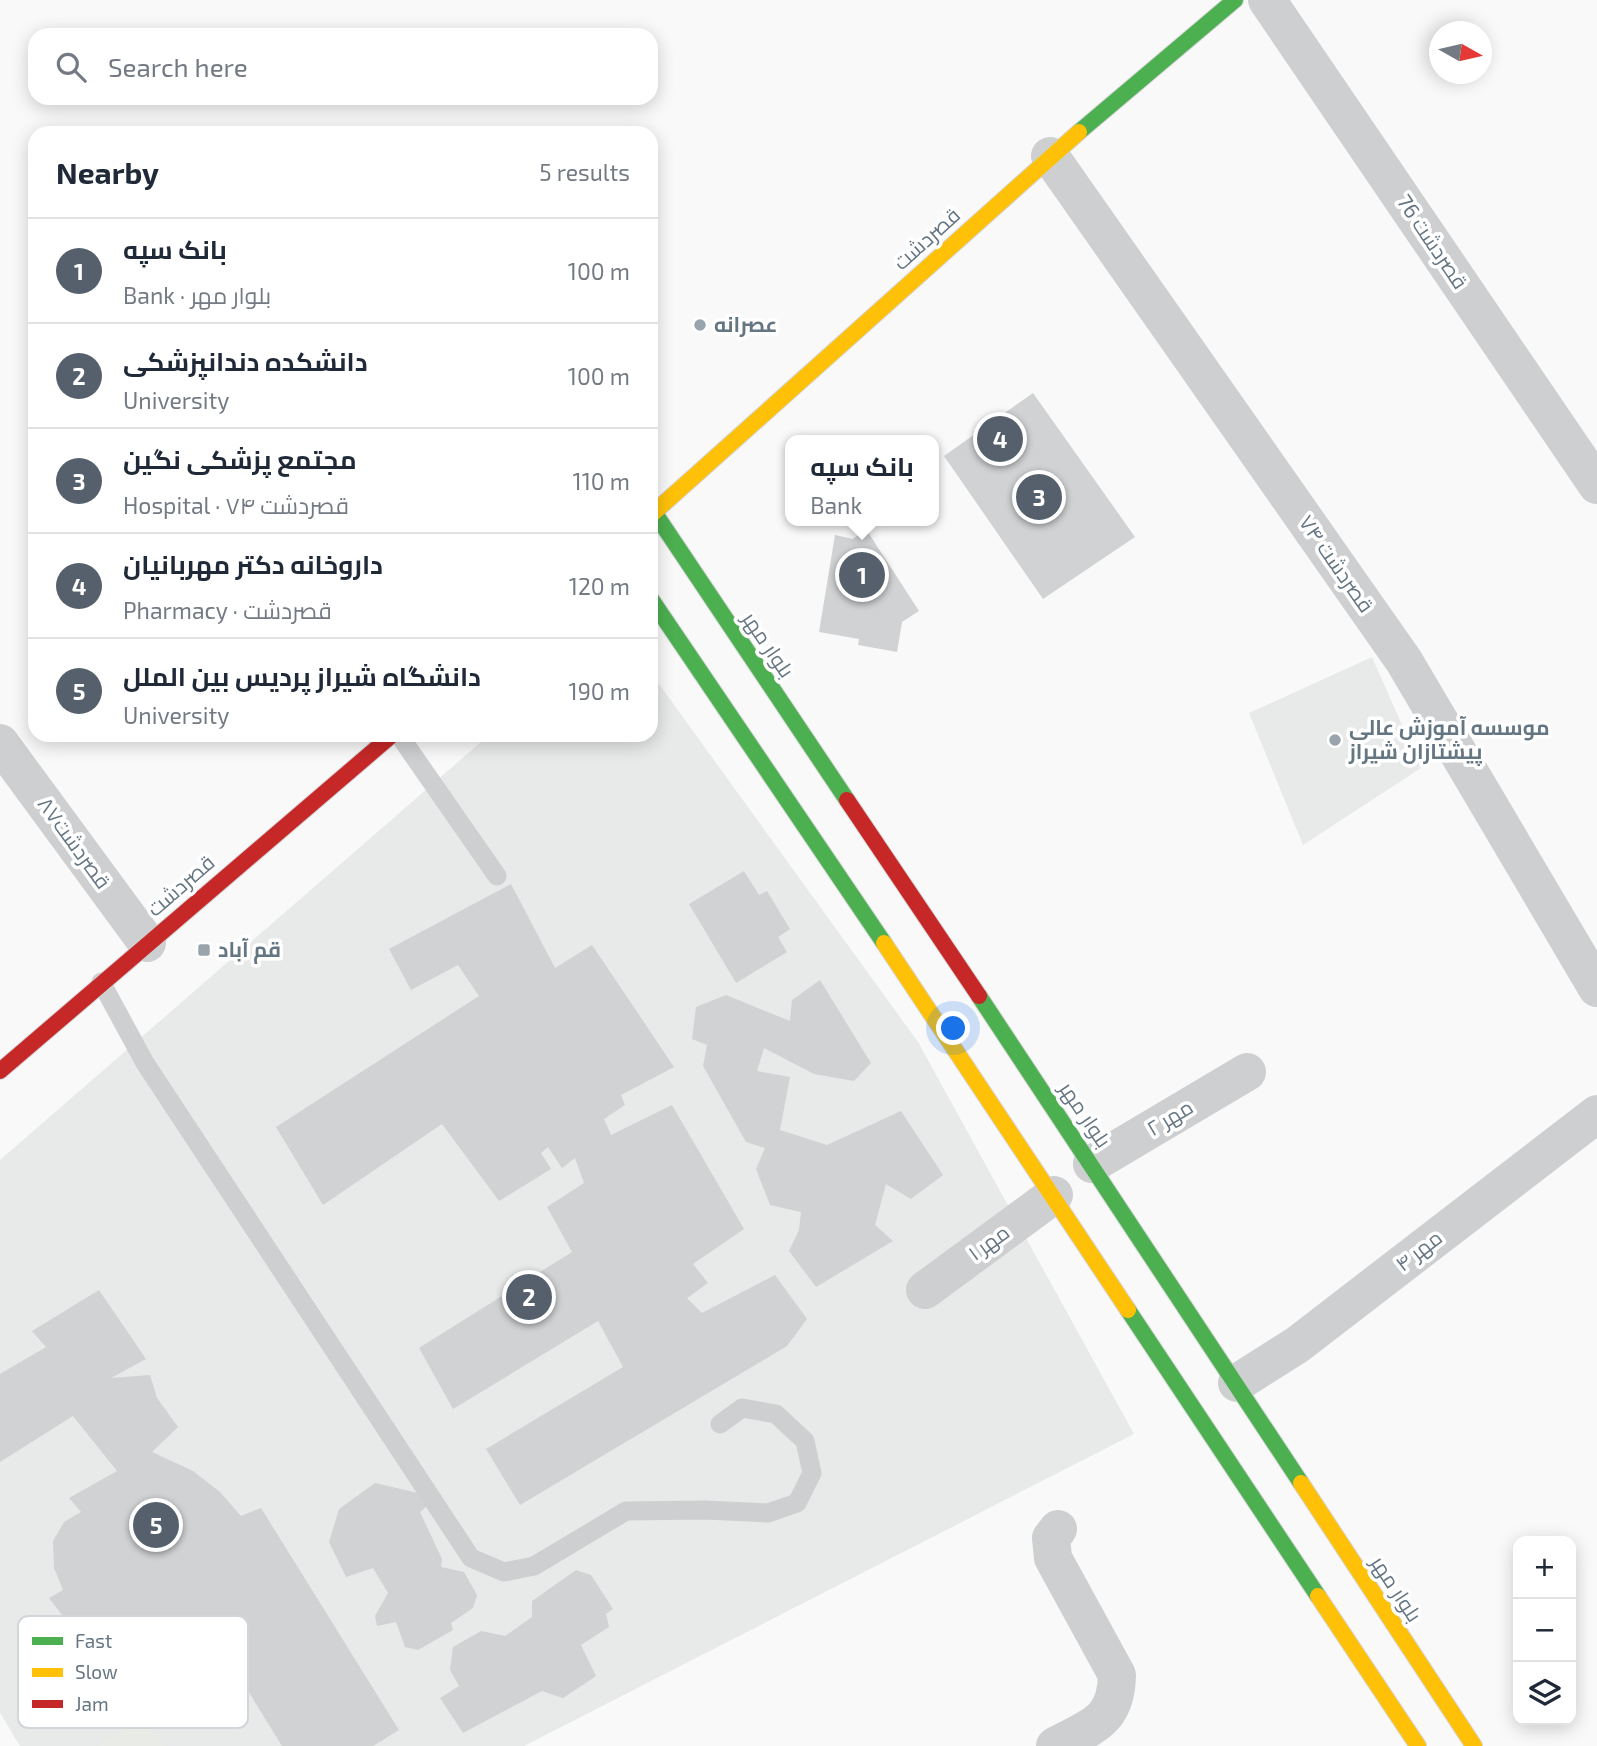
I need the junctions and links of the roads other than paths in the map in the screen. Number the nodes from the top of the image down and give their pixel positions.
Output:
1 (1235, 0) edge
2 (1267, 0) edge
3 (1050, 156) junction
4 (1597, 485) edge
5 (658, 508) edge
6 (658, 522) edge
7 (658, 609) edge
8 (384, 742) edge
9 (405, 742) edge
10 (0, 743) edge
11 (497, 876) dead end
12 (147, 943) junction
13 (101, 982) junction
14 (1597, 988) edge
15 (0, 1071) edge
16 (1247, 1072) dead end
17 (1597, 1114) edge
18 (1092, 1164) junction
19 (1054, 1195) junction
20 (925, 1290) dead end
21 (1237, 1383) junction
22 (720, 1424) dead end
23 (1058, 1529) dead end
24 (1471, 1745) edge
25 (1055, 1746) edge
26 (1418, 1746) edge

1 - 3 main road, قصردشت
2 - 4 street, 76 قصردشت
3 - 5 main road, قصردشت
3 - 14 street, ۷۴ قصردشت
6 - 18 main road, بلوار مهر
7 - 19 main road
8 - 12 main road, قصردشت
9 - 11 lane
10 - 12 street, قصردشت۸۷
12 - 13 main road, قصردشت
13 - 15 main road, قصردشت
13 - 22 lane
16 - 18 street, ۲ مهر
17 - 21 street, ۴ مهر
18 - 21 main road, بلوار مهر
19 - 20 street, ۱ مهر
19 - 26 main road
21 - 24 main road, بلوار مهر
23 - 25 street

